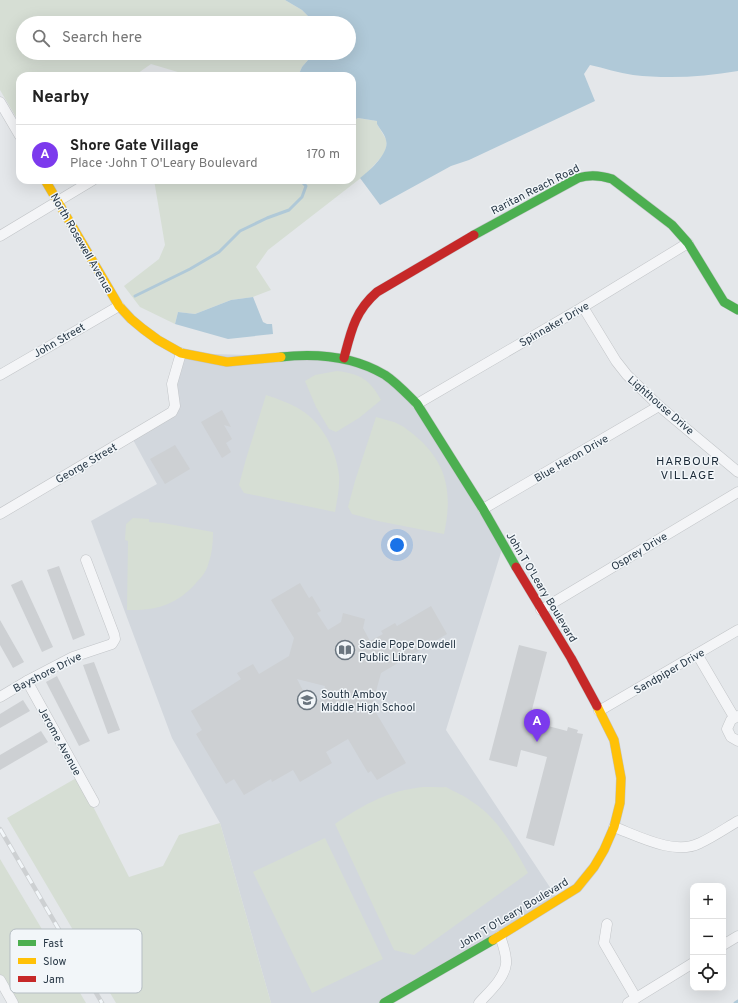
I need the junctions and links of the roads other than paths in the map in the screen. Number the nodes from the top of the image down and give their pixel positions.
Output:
1 (0, 102) edge
2 (16, 129) edge
3 (47, 184) edge
4 (87, 184) edge
5 (58, 202) junction
6 (0, 236) edge
7 (688, 243) junction
8 (119, 306) junction
9 (583, 307) junction
10 (738, 310) edge
11 (181, 353) junction
12 (344, 358) junction
13 (0, 375) edge
14 (418, 404) junction
15 (658, 406) junction
16 (738, 472) edge
17 (738, 492) edge
18 (483, 509) junction
19 (0, 514) edge
20 (86, 560) dead end
21 (541, 610) junction
22 (738, 630) edge
23 (697, 654) junction
24 (26, 681) junction
25 (0, 697) edge
26 (599, 711) junction
27 (736, 717) edge
28 (738, 741) edge
29 (94, 802) dead end
30 (738, 821) edge
31 (614, 827) junction
32 (606, 924) dead end
33 (500, 936) junction
34 (738, 936) edge
35 (726, 943) edge
36 (690, 965) edge
37 (0, 980) edge
38 (632, 1001) edge
39 (13, 1003) edge
40 (384, 1003) edge
41 (479, 1003) edge

1 - 2 street
3 - 5 street, North Rosewell Avenue
4 - 5 street
5 - 6 street
5 - 8 street, North Rosewell Avenue
7 - 9 street, Spinnaker Drive
7 - 10 street, Raritan Reach Road
7 - 12 street, Raritan Reach Road
8 - 11 street, John T O'Leary Boulevard
8 - 13 street, John Street
9 - 14 street, Spinnaker Drive
9 - 15 street, Lighthouse Drive
11 - 12 street, John T O'Leary Boulevard
11 - 19 street, George Street
12 - 14 street, John T O'Leary Boulevard
14 - 18 street, John T O'Leary Boulevard
15 - 16 street, Lighthouse Drive
15 - 18 street, Blue Heron Drive
17 - 21 street, Osprey Drive
18 - 21 street, John T O'Leary Boulevard
20 - 24 street, Bayshore Drive
21 - 26 street, John T O'Leary Boulevard
22 - 23 street, Sandpiper Drive
23 - 26 street, Sandpiper Drive
23 - 27 street
24 - 25 street, Bayshore Drive
24 - 29 street, Jerome Avenue
26 - 31 street, John T O'Leary Boulevard
27 - 28 street
30 - 31 street
31 - 33 street, John T O'Leary Boulevard
32 - 38 street
33 - 40 street, John T O'Leary Boulevard
33 - 41 street
34 - 35 street
36 - 38 street
37 - 39 street

